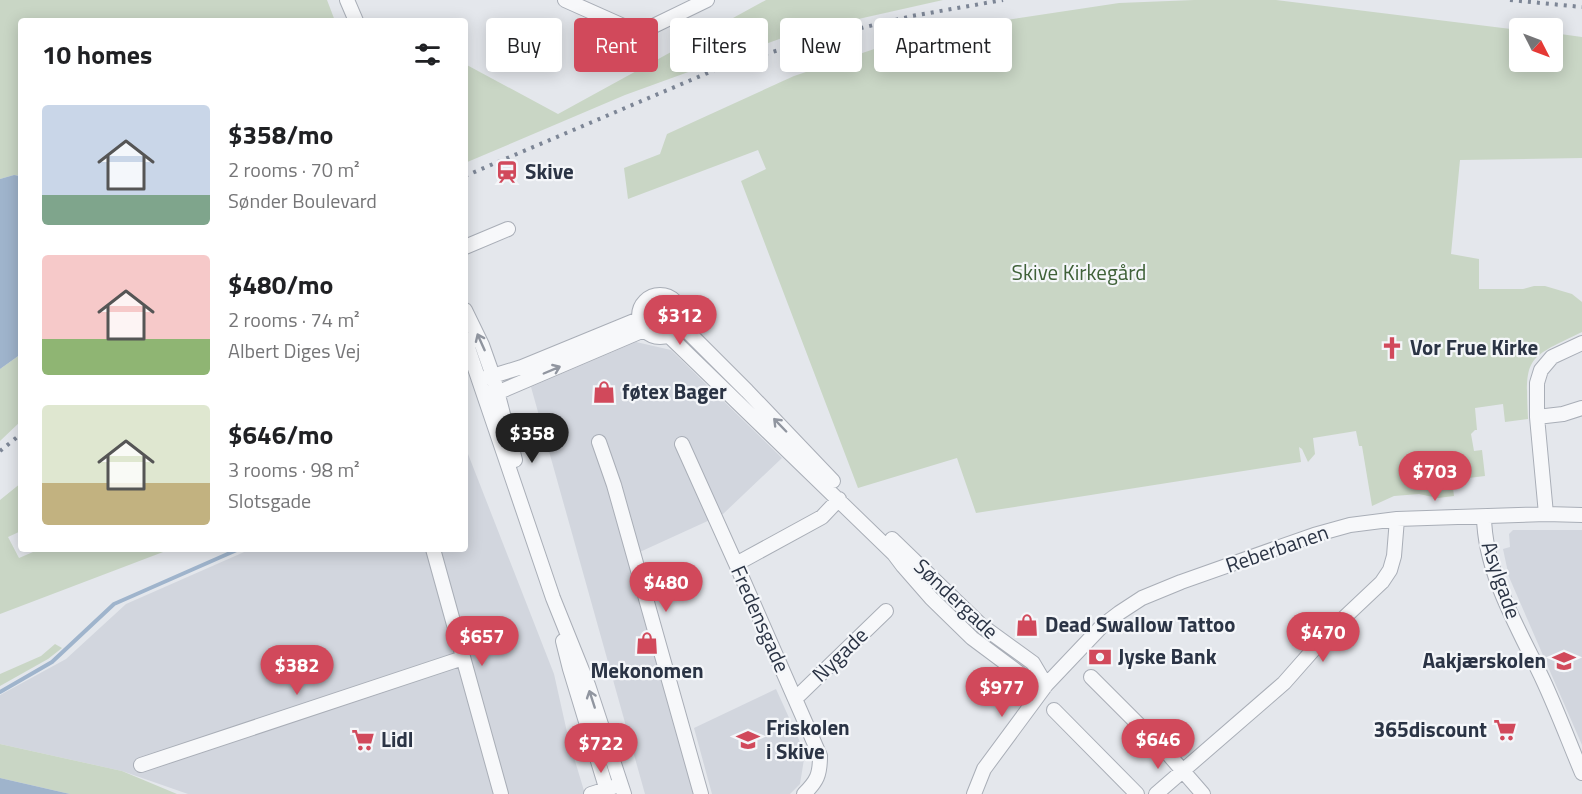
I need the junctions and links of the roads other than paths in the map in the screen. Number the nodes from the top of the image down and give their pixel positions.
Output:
1 (347, 0) edge
2 (565, 0) edge
3 (707, 0) edge
4 (355, 18) edge
5 (508, 229) dead end
6 (468, 246) edge
7 (468, 315) edge
8 (679, 323) junction
9 (642, 324) junction
10 (668, 335) junction
11 (1582, 344) edge
12 (468, 348) edge
13 (493, 376) junction
14 (478, 380) junction
15 (491, 395) junction
16 (1582, 408) edge
17 (1537, 417) junction
18 (599, 442) dead end
19 (682, 444) dead end
20 (839, 499) junction
21 (1546, 514) junction
22 (1582, 515) edge
23 (1484, 517) junction
24 (1397, 519) junction
25 (434, 552) edge
26 (736, 564) junction
27 (553, 598) junction
28 (885, 611) dead end
29 (463, 658) junction
30 (1090, 677) dead end
31 (1046, 685) junction
32 (795, 699) junction
33 (1054, 711) dead end
34 (141, 765) dead end
35 (1182, 770) junction
36 (1582, 773) edge
37 (622, 789) edge
38 (608, 791) edge
39 (814, 791) edge
40 (501, 794) edge
41 (591, 794) edge
42 (701, 794) edge
43 (974, 794) edge
44 (1137, 794) edge
45 (1156, 794) edge
46 (1203, 794) edge

1 - 4 street
2 - 3 street
5 - 6 street
13 -> 7 street
8 - 9 street
8 - 10 street
31 -> 8 street, Søndergade
9 - 10 street
9 - 13 street
15 -> 9 street
10 - 20 street, Søndergade
11 - 17 street
12 - 14 street
13 - 14 street
13 - 15 street
14 - 15 street
15 - 27 street
16 - 17 street
17 - 21 street
18 - 42 street
19 - 26 street, Fredensgade
20 - 26 street
20 - 31 street, Søndergade
21 - 22 street, Reberbanen
21 - 23 street, Reberbanen
23 - 24 street, Reberbanen
23 - 36 street, Asylgade
24 - 31 street, Reberbanen
24 - 35 street
25 - 29 street
26 - 32 street, Fredensgade
37 -> 27 street
27 - 38 street
28 - 32 street, Nygade
29 - 34 street
29 - 40 street
30 - 35 street
31 - 43 street, Reberbanen
32 - 39 street, Fredensgade
33 - 44 street
35 - 45 street
35 - 46 street
37 - 38 street
38 - 41 street

